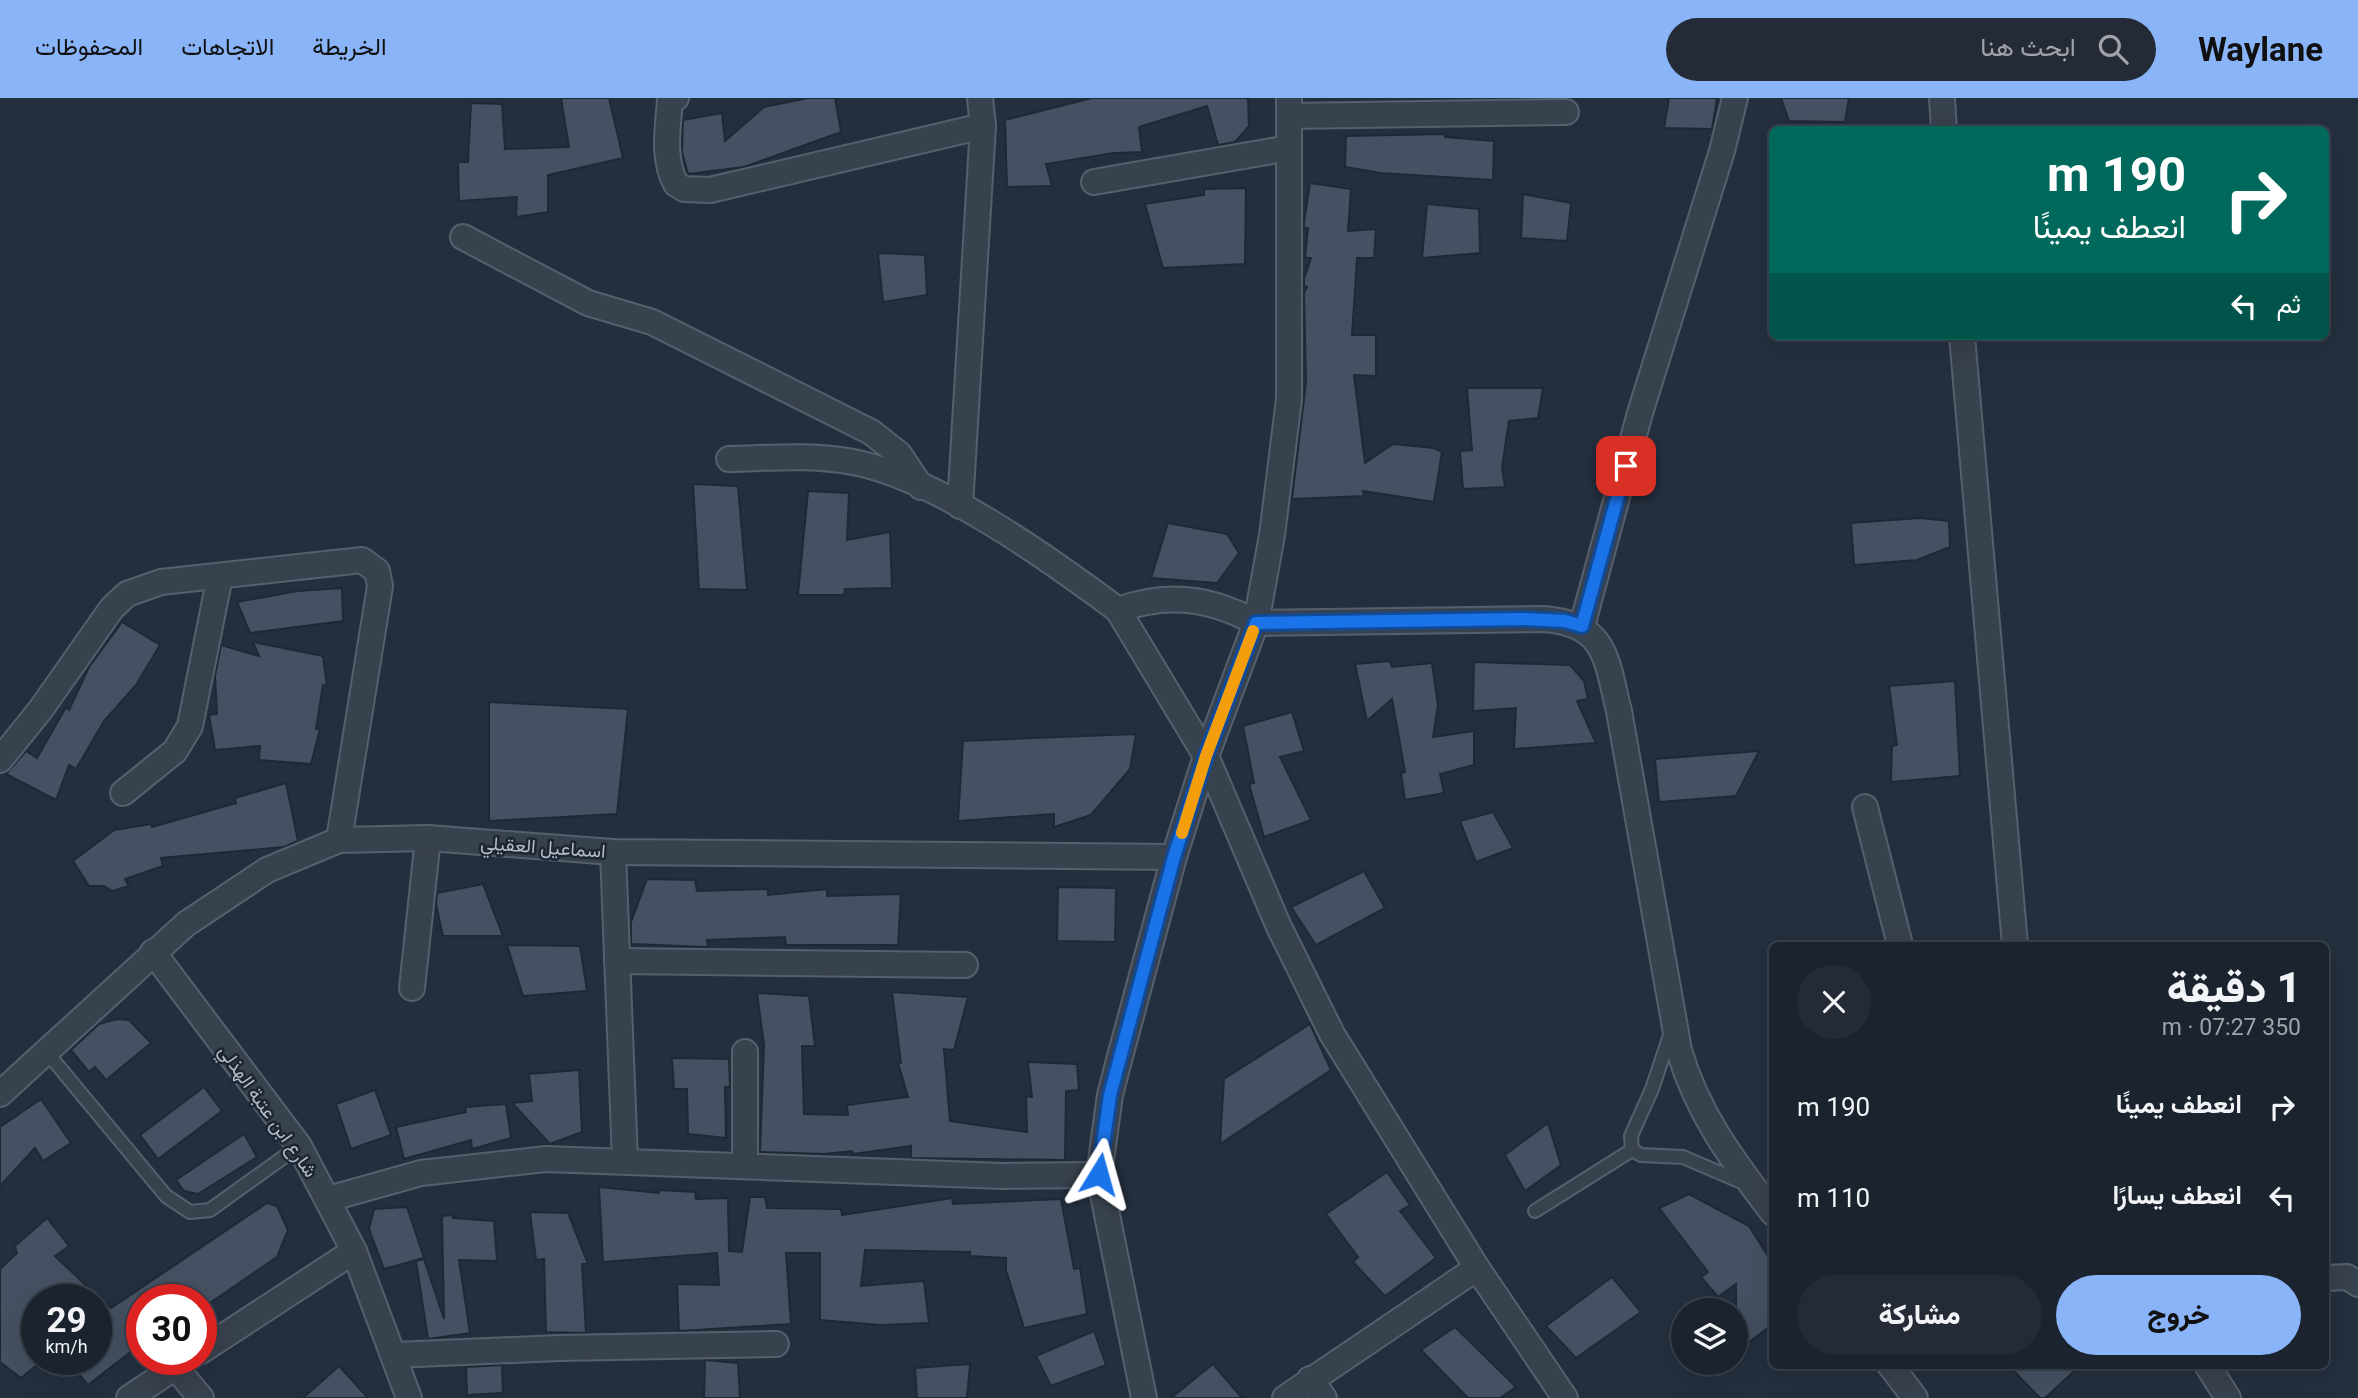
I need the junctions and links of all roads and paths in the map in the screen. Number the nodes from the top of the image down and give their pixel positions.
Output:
1 (980, 98) edge
2 (1735, 98) edge
3 (1942, 98) edge
4 (672, 99) edge
5 (1289, 107) edge
6 (1566, 112) dead end
7 (983, 126) junction
8 (1944, 126) edge
9 (1289, 148) junction
10 (1094, 182) dead end
11 (463, 237) dead end
12 (1962, 340) edge
13 (729, 459) dead end
14 (921, 487) junction
15 (960, 506) junction
16 (220, 576) junction
17 (1118, 610) junction
18 (1256, 623) junction
19 (1582, 626) junction
20 (1206, 756) junction
21 (0, 760) edge
22 (123, 793) dead end
23 (1865, 807) dead end
24 (428, 838) junction
25 (339, 840) junction
26 (613, 852) junction
27 (1174, 857) junction
28 (1899, 942) edge
29 (2015, 942) edge
30 (153, 953) junction
31 (617, 961) junction
32 (965, 965) dead end
33 (412, 988) dead end
34 (1674, 1018) junction
35 (45, 1050) junction
36 (745, 1052) dead end
37 (0, 1094) edge
38 (299, 1146) junction
39 (1632, 1150) junction
40 (625, 1161) junction
41 (745, 1165) junction
42 (1099, 1174) junction
43 (1753, 1187) junction
44 (328, 1199) junction
45 (1769, 1208) edge
46 (1535, 1211) dead end
47 (354, 1251) junction
48 (1477, 1268) junction
49 (2329, 1278) edge
50 (2358, 1284) edge
51 (217, 1340) edge
52 (776, 1344) dead end
53 (394, 1355) junction
54 (1893, 1369) edge
55 (2210, 1369) edge
56 (163, 1375) edge
57 (188, 1375) edge
58 (1317, 1388) edge
59 (129, 1398) edge
60 (201, 1398) edge
61 (409, 1398) edge
62 (1144, 1398) edge
63 (1285, 1398) edge
64 (1564, 1398) edge
65 (1915, 1398) edge
66 (2228, 1398) edge

1 - 7 street
2 - 19 street
3 - 8 street
4 - 7 street
5 - 6 street
5 - 9 street
7 - 15 street
9 - 10 street
9 - 18 street
11 - 14 street
12 - 29 street
13 - 14 street
14 - 15 street
15 - 17 street
16 - 21 street
16 - 22 street
16 - 25 street
17 - 18 street
17 - 20 street
18 - 19 street
18 - 20 street
19 - 34 street
20 - 27 street
20 - 48 street
23 - 28 street
24 - 25 street, اسماعيل العقيلي
24 - 26 street, اسماعيل العقيلي
24 - 33 street
25 - 30 street, اسماعيل العقيلي
26 - 27 street, اسماعيل العقيلي
26 - 31 street
27 - 42 street
30 - 35 street, اسماعيل العقيلي
30 - 38 street, شارع ابن عتبة الهذلي
31 - 32 street
31 - 40 street
34 - 39 lane
34 - 43 street
35 - 37 street, اسماعيل العقيلي
35 - 38 lane
36 - 41 street
38 - 44 street, شارع ابن عتبة الهذلي
39 - 43 lane
39 - 46 lane
40 - 41 street
40 - 44 street
41 - 42 street
42 - 62 street
43 - 45 street
44 - 47 street, شارع ابن عتبة الهذلي
47 - 51 street
47 - 53 street, شارع ابن عتبة الهذلي
48 - 58 street
48 - 64 street
49 - 50 street
52 - 53 street
53 - 61 street, شارع ابن عتبة الهذلي
54 - 65 street
55 - 66 street
56 - 59 street
57 - 60 street
58 - 63 street

